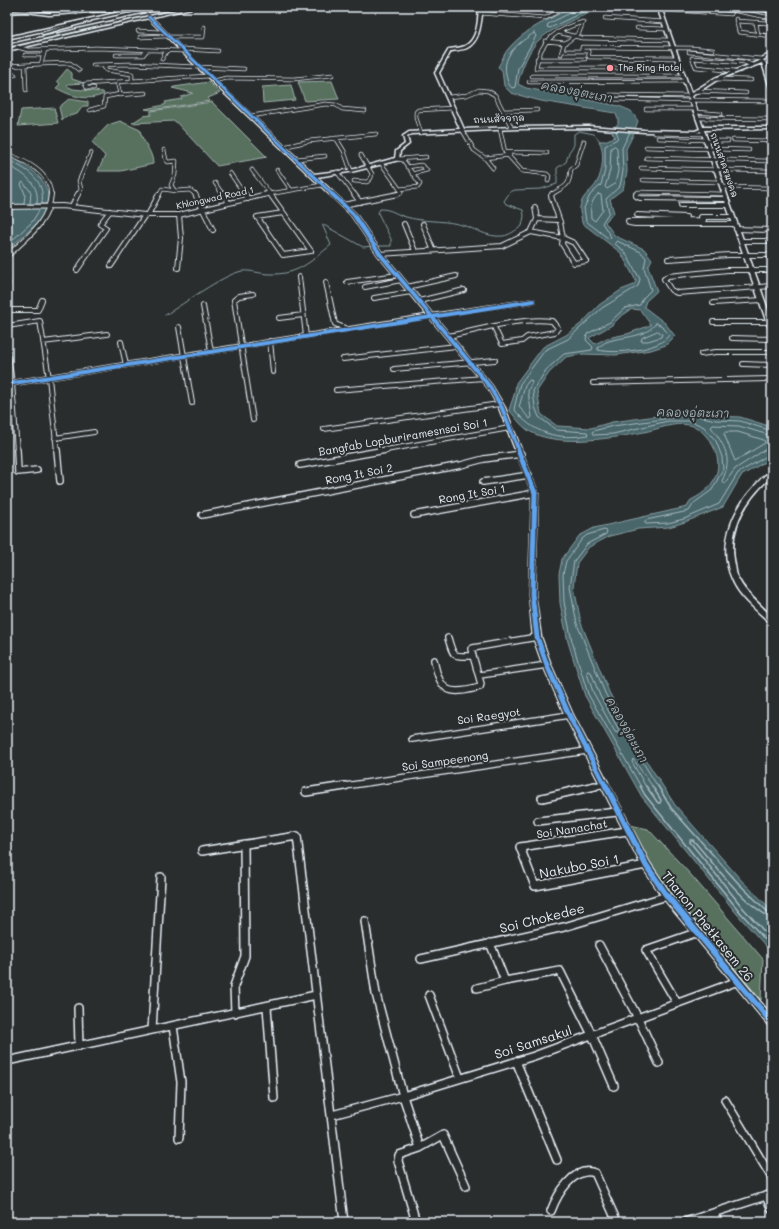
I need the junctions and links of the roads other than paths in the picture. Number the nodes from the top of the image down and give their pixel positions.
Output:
1 (149, 7) edge
2 (161, 7) edge
3 (180, 7) edge
4 (194, 7) edge
5 (481, 7) edge
6 (566, 7) edge
7 (716, 7) edge
8 (139, 8) edge
9 (659, 8) edge
10 (131, 11) junction
11 (7, 12) edge
12 (480, 13) junction
13 (731, 14) dead end
14 (149, 17) junction
15 (605, 18) dead end
16 (772, 18) edge
17 (90, 20) junction
18 (664, 22) junction
19 (756, 22) junction
20 (767, 23) dead end
21 (106, 27) junction
22 (204, 27) dead end
23 (637, 28) dead end
24 (666, 29) junction
25 (138, 31) dead end
26 (163, 32) junction
27 (558, 32) junction
28 (40, 34) junction
29 (758, 35) junction
30 (55, 36) junction
31 (772, 36) edge
32 (140, 37) dead end
33 (168, 37) junction
34 (575, 37) junction
35 (7, 38) edge
36 (670, 40) junction
37 (7, 41) edge
38 (545, 41) junction
39 (566, 43) junction
40 (7, 46) edge
41 (673, 47) junction
42 (17, 48) junction
43 (7, 50) edge
44 (45, 50) junction
45 (147, 50) junction
46 (167, 50) junction
47 (182, 50) junction
48 (713, 50) dead end
49 (218, 51) dead end
50 (562, 51) junction
51 (582, 51) junction
52 (689, 52) dead end
53 (24, 55) dead end
54 (116, 55) dead end
55 (42, 56) junction
56 (676, 58) junction
57 (162, 59) dead end
58 (537, 59) junction
59 (560, 59) junction
60 (585, 59) dead end
61 (766, 60) edge
62 (41, 64) junction
63 (107, 64) junction
64 (754, 64) junction
65 (24, 65) junction
66 (93, 65) dead end
67 (7, 66) edge
68 (199, 67) junction
69 (680, 68) junction
70 (244, 69) dead end
71 (79, 70) dead end
72 (735, 71) junction
73 (7, 74) edge
74 (15, 75) dead end
75 (332, 75) dead end
76 (772, 75) edge
77 (208, 76) junction
78 (532, 76) dead end
79 (238, 78) junction
80 (684, 78) junction
81 (716, 79) junction
82 (86, 80) dead end
83 (214, 80) junction
84 (751, 80) dead end
85 (132, 81) junction
86 (117, 82) junction
87 (529, 82) dead end
88 (245, 83) dead end
89 (92, 84) junction
90 (94, 88) dead end
91 (772, 88) edge
92 (26, 90) dead end
93 (696, 91) junction
94 (145, 93) dead end
95 (746, 93) dead end
96 (119, 95) junction
97 (610, 95) dead end
98 (449, 97) junction
99 (609, 99) dead end
100 (691, 99) junction
101 (99, 100) dead end
102 (104, 100) junction
103 (772, 102) edge
104 (755, 104) dead end
105 (453, 108) junction
106 (646, 109) dead end
107 (90, 110) dead end
108 (365, 110) dead end
109 (537, 110) dead end
110 (504, 111) junction
111 (697, 114) junction
112 (721, 114) dead end
113 (709, 115) junction
114 (251, 116) junction
115 (772, 119) edge
116 (511, 126) junction
117 (601, 126) junction
118 (702, 127) junction
119 (772, 127) edge
120 (500, 129) junction
121 (463, 131) junction
122 (422, 133) junction
123 (654, 133) dead end
124 (376, 134) dead end
125 (704, 134) junction
126 (336, 138) junction
127 (658, 138) dead end
128 (706, 140) junction
129 (733, 140) dead end
130 (584, 141) dead end
131 (728, 141) dead end
132 (772, 141) edge
133 (283, 147) junction
134 (646, 147) dead end
135 (709, 149) junction
136 (164, 150) dead end
137 (749, 150) dead end
138 (506, 152) junction
139 (91, 153) dead end
140 (547, 153) dead end
141 (7, 154) edge
142 (360, 155) dead end
143 (510, 155) junction
144 (325, 156) dead end
145 (426, 156) dead end
146 (484, 158) junction
147 (646, 158) dead end
148 (397, 159) junction
149 (296, 160) junction
150 (713, 160) junction
151 (772, 161) edge
152 (381, 163) junction
153 (368, 166) junction
154 (407, 167) junction
155 (493, 168) dead end
156 (641, 168) dead end
157 (252, 170) dead end
158 (277, 170) dead end
159 (351, 171) junction
160 (718, 171) junction
161 (337, 172) junction
162 (772, 172) edge
163 (230, 173) dead end
164 (412, 174) junction
165 (313, 176) junction
166 (642, 180) dead end
167 (354, 181) dead end
168 (548, 181) dead end
169 (215, 183) dead end
170 (721, 184) junction
171 (322, 185) junction
172 (772, 188) edge
173 (399, 189) junction
174 (174, 190) junction
175 (291, 190) junction
176 (272, 193) junction
177 (725, 196) junction
178 (248, 199) junction
179 (360, 202) junction
180 (229, 203) junction
181 (343, 204) junction
182 (681, 205) dead end
183 (7, 206) edge
184 (48, 206) junction
185 (72, 206) junction
186 (728, 206) junction
187 (535, 207) dead end
188 (204, 210) junction
189 (110, 211) junction
190 (283, 213) junction
191 (146, 215) junction
192 (179, 215) junction
193 (637, 215) dead end
194 (704, 217) junction
195 (732, 217) junction
196 (537, 219) junction
197 (558, 220) junction
198 (404, 224) dead end
199 (423, 224) dead end
200 (736, 227) junction
201 (213, 230) dead end
202 (772, 230) edge
203 (531, 232) junction
204 (563, 238) junction
205 (741, 241) junction
206 (772, 242) edge
207 (433, 249) junction
208 (379, 251) junction
209 (415, 251) junction
210 (746, 255) junction
211 (772, 255) edge
212 (7, 256) edge
213 (668, 259) dead end
214 (111, 266) dead end
215 (178, 268) dead end
216 (77, 270) dead end
217 (751, 270) junction
218 (772, 270) edge
219 (456, 276) dead end
220 (299, 277) dead end
221 (399, 278) junction
222 (326, 282) dead end
223 (347, 282) dead end
224 (8, 283) edge
225 (772, 286) edge
226 (365, 287) dead end
227 (757, 287) junction
228 (7, 289) edge
229 (409, 289) junction
230 (464, 290) dead end
231 (253, 294) dead end
232 (374, 298) dead end
233 (42, 300) dead end
234 (762, 300) junction
235 (419, 301) junction
236 (533, 301) dead end
237 (714, 304) dead end
238 (203, 306) dead end
239 (7, 310) edge
240 (765, 310) junction
241 (772, 310) edge
242 (303, 315) junction
243 (430, 316) junction
244 (279, 318) dead end
245 (770, 320) edge
246 (713, 322) dead end
247 (7, 326) edge
248 (179, 327) dead end
249 (494, 327) junction
250 (772, 328) edge
251 (347, 329) junction
252 (107, 334) dead end
253 (306, 336) junction
254 (448, 336) junction
255 (732, 338) dead end
256 (772, 339) edge
257 (270, 341) junction
258 (43, 342) junction
259 (121, 342) dead end
260 (242, 346) junction
261 (456, 346) junction
262 (7, 349) edge
263 (211, 351) junction
264 (772, 352) edge
265 (701, 354) dead end
266 (184, 356) junction
267 (342, 359) dead end
268 (495, 360) dead end
269 (471, 362) junction
270 (743, 364) dead end
271 (126, 365) junction
272 (772, 365) edge
273 (394, 369) dead end
274 (273, 372) dead end
275 (48, 378) junction
276 (483, 378) junction
277 (772, 379) edge
278 (593, 383) dead end
279 (9, 384) edge
280 (336, 390) dead end
281 (192, 403) dead end
282 (499, 404) junction
283 (253, 420) dead end
284 (510, 428) junction
285 (324, 429) dead end
286 (94, 432) dead end
287 (55, 438) junction
288 (521, 454) junction
289 (300, 465) dead end
290 (37, 470) dead end
291 (772, 473) edge
292 (529, 475) junction
293 (60, 481) dead end
294 (482, 482) dead end
295 (535, 493) junction
296 (202, 515) dead end
297 (414, 515) dead end
298 (772, 621) edge
299 (537, 637) junction
300 (448, 638) dead end
301 (473, 656) junction
302 (434, 660) dead end
303 (547, 665) junction
304 (480, 675) junction
305 (569, 715) junction
306 (412, 739) dead end
307 (586, 751) junction
308 (605, 784) junction
309 (306, 792) dead end
310 (542, 798) dead end
311 (617, 812) junction
312 (538, 821) dead end
313 (627, 831) junction
314 (244, 844) junction
315 (520, 847) joint
316 (202, 851) dead end
317 (646, 865) junction
318 (161, 877) dead end
319 (668, 896) junction
320 (365, 921) dead end
321 (698, 932) junction
322 (490, 943) junction
323 (599, 945) dead end
324 (422, 959) dead end
325 (506, 981) junction
326 (738, 981) junction
327 (477, 988) dead end
328 (316, 995) junction
329 (429, 995) dead end
330 (677, 1003) junction
331 (267, 1007) junction
332 (78, 1008) dead end
333 (236, 1013) junction
334 (638, 1018) junction
335 (772, 1023) edge
336 (173, 1026) junction
337 (152, 1030) junction
338 (592, 1035) junction
339 (79, 1046) junction
340 (7, 1061) edge
341 (516, 1061) junction
342 (659, 1063) dead end
343 (460, 1078) junction
344 (614, 1086) dead end
345 (403, 1096) junction
346 (274, 1098) dead end
347 (725, 1100) dead end
348 (332, 1115) junction
349 (179, 1138) dead end
350 (420, 1148) junction
351 (557, 1160) dead end
352 (772, 1178) edge
353 (466, 1186) dead end
354 (769, 1196) edge
355 (772, 1209) edge
356 (551, 1211) dead end
357 (714, 1213) junction
358 (344, 1222) edge
359 (416, 1222) edge
360 (617, 1222) edge
361 (685, 1222) edge
362 (718, 1222) edge

1 - 8 main road
2 - 28 main road
3 - 30 main road
4 - 14 main road
5 - 12 street
6 - 12 street
7 - 16 street
8 - 10 main road
9 - 13 street
9 - 18 street, ถนนสาครมงคล
10 - 11 street
10 - 17 main road
12 - 98 street
14 - 21 main road
14 - 26 street
15 - 18 street
17 - 28 main road
17 - 35 main road
18 - 24 street, ถนนสาครมงคล
19 - 20 street
19 - 29 street
19 - 29 street
21 - 30 main road
21 - 42 main road
22 - 33 street
23 - 24 street
24 - 36 street, ถนนสาครมงคล
25 - 26 street
26 - 33 street
27 - 34 street
27 - 34 street
27 - 38 street
28 - 37 main road
29 - 31 street
30 - 40 main road
32 - 33 street
33 - 47 street
34 - 36 street
34 - 39 street
36 - 41 street, ถนนสาครมงคล
38 - 39 street
38 - 58 street
39 - 50 street
41 - 48 street
41 - 51 street
41 - 56 street, ถนนสาครมงคล
42 - 43 main road
42 - 44 street
44 - 45 street
44 - 55 street
45 - 46 street
45 - 54 street
46 - 47 street
46 - 57 street
47 - 49 street
47 - 68 street
50 - 51 street
50 - 59 street
51 - 56 street
52 - 61 street
53 - 55 street
55 - 62 street
56 - 69 street, ถนนสาครมงคล
58 - 59 street
58 - 69 street
59 - 60 street
61 - 64 street
61 - 76 street
61 - 91 street
62 - 65 street
62 - 71 street
63 - 66 street
63 - 68 street
63 - 85 street
64 - 72 street
64 - 72 street
65 - 67 street
65 - 92 street
68 - 70 street
68 - 77 street
69 - 80 street, ถนนสาครมงคล
72 - 81 street
73 - 74 street
75 - 79 street
77 - 83 street
77 - 85 street
78 - 80 street
79 - 83 street
79 - 88 street
80 - 87 street
80 - 100 street, ถนนสาครมงคล
81 - 84 street
81 - 93 street
82 - 89 street
83 - 114 street
85 - 86 street
86 - 89 street
86 - 96 street
89 - 90 street
93 - 95 street
93 - 100 street
94 - 96 street
96 - 102 street
97 - 100 street
98 - 105 street
98 - 110 street
99 - 100 street
100 - 103 street
100 - 111 street, ถนนสาครมงคล
101 - 102 street
102 - 107 street
103 - 104 street
105 - 121 street
105 - 122 street
106 - 111 street
108 - 114 street
109 - 110 street
110 - 116 street
111 - 113 street
111 - 113 street
111 - 118 street, ถนนสาครมงคล
112 - 113 street
113 - 115 street
114 - 133 street
116 - 117 street, ถนนสัจจกุล
116 - 121 street, ถนนสัจจกุล
117 - 118 street, ถนนสัจจกุล
117 - 120 street, ถนนสัจจกุล
118 - 119 street, ถนนสัจจกุล
118 - 125 street, ถนนสาครมงคล
120 - 121 street, ถนนสัจจกุล
120 - 138 street
121 - 122 street
121 - 146 street
122 - 148 street
123 - 125 street
124 - 126 street
125 - 128 street, ถนนสาครมงคล
126 - 133 street
126 - 159 street
127 - 128 street
128 - 131 street
128 - 135 street, ถนนสาครมงคล
129 - 132 street
130 - 197 street
133 - 149 street
134 - 135 street
135 - 137 street
135 - 150 street, ถนนสาครมงคล
136 - 174 street
138 - 140 street
138 - 143 street
139 - 185 street
141 - 184 street
142 - 153 street
143 - 146 street
143 - 168 street
144 - 149 street
145 - 148 street
146 - 155 street
147 - 150 street
148 - 152 street
148 - 154 street
149 - 165 street
150 - 151 street
150 - 160 street, ถนนสาครมงคล
152 - 153 street
152 - 173 street
153 - 159 street
153 - 167 street
154 - 164 street
154 - 164 street
156 - 160 street
157 - 176 street
158 - 175 street
159 - 161 street
160 - 162 street
160 - 170 street, ถนนสาครมงคล
161 - 165 street
161 - 179 street
163 - 178 street
164 - 173 street
165 - 171 street
166 - 170 street
169 - 180 street
170 - 172 street
170 - 177 street, ถนนสาครมงคล
171 - 175 street, Khlongwad Road 1
171 - 181 street
173 - 179 street
174 - 188 street
174 - 191 street
175 - 176 street, Khlongwad Road 1
176 - 178 street, Khlongwad Road 1
176 - 190 street
177 - 177 street
177 - 186 street, ถนนสาครมงคล
178 - 180 street, Khlongwad Road 1
179 - 181 street
180 - 188 street, Khlongwad Road 1
181 - 208 street
182 - 186 street
183 - 184 street, Khlongwad Road 1
184 - 185 street, Khlongwad Road 1
184 - 212 street
185 - 189 street, Khlongwad Road 1
186 - 195 street, ถนนสาครมงคล
187 - 196 street
188 - 192 street, Khlongwad Road 1
188 - 201 street
189 - 191 street, Khlongwad Road 1
189 - 216 street
190 - 190 street
191 - 192 street, Khlongwad Road 1
191 - 214 street
192 - 215 street
193 - 194 street
194 - 195 street
194 - 200 street
195 - 200 street, ถนนสาครมงคล
196 - 197 street
196 - 203 street
197 - 204 street
198 - 209 street
199 - 207 street
200 - 202 street
200 - 205 street, ถนนสาครมงคล
203 - 204 street
203 - 207 street
204 - 204 street
205 - 206 street
205 - 210 street, ถนนสาครมงคล
207 - 209 street
208 - 209 street
208 - 221 street
210 - 211 street
210 - 213 street
210 - 217 street, ถนนสาครมงคล
217 - 218 street
217 - 227 street, ถนนสาครมงคล
217 - 227 street
219 - 229 street
220 - 242 street
221 - 223 street
221 - 226 street
221 - 229 street
222 - 251 street
224 - 228 street
225 - 227 street
227 - 234 street, ถนนสาครมงคล
229 - 232 street
229 - 235 street
230 - 235 street
231 - 260 street
233 - 239 street
234 - 237 street
234 - 240 street, ถนนสาครมงคล
235 - 243 street
236 - 243 street
238 - 263 street
240 - 241 street
240 - 245 street, ถนนสาครมงคล
242 - 244 street
242 - 253 street
243 - 251 street
243 - 254 street
245 - 246 street
245 - 250 street, ถนนสาครมงคล
247 - 258 street
248 - 266 street
249 - 249 street
249 - 254 street
251 - 253 street
252 - 258 street
253 - 257 street
254 - 261 street
255 - 256 street
257 - 260 street
257 - 274 street
258 - 275 street
259 - 271 street
260 - 263 street
260 - 283 street
261 - 267 street
261 - 269 street
262 - 279 street
263 - 266 street
264 - 265 street
266 - 271 street
266 - 281 street
268 - 269 street
269 - 273 street
269 - 276 street
270 - 272 street
271 - 275 street
275 - 279 street
275 - 287 street
276 - 280 street
276 - 282 street
277 - 278 street
279 - 290 street
282 - 284 street
282 - 285 street
284 - 288 street
284 - 289 street, Bangfab Lopburiramesnsoi Soi 1
286 - 287 street
287 - 293 street
288 - 292 street
288 - 296 street, Rong It Soi 2
291 - 298 street
292 - 294 street
292 - 295 street
295 - 297 street, Rong It Soi 1
295 - 299 street, Thanon Phetkasem 26
299 - 301 street
299 - 303 street, Thanon Phetkasem 26
300 - 301 street
301 - 304 street
302 - 304 street
303 - 304 street
303 - 305 street, Thanon Phetkasem 26
305 - 306 street, Soi Raegyot
305 - 307 street, Thanon Phetkasem 26
307 - 308 street, Thanon Phetkasem 26
307 - 309 street, Soi Sampeenong
308 - 310 street
308 - 311 street, Thanon Phetkasem 26
311 - 312 street
311 - 313 street, Thanon Phetkasem 26
313 - 315 street, Soi Nanachat
313 - 317 street, Thanon Phetkasem 26
314 - 316 street
314 - 328 street
314 - 333 street
315 - 317 street, Nakubo Soi 1
317 - 319 street, Thanon Phetkasem 26
318 - 337 street
319 - 321 street, Thanon Phetkasem 26
319 - 322 street, Soi Chokedee
320 - 345 street
321 - 326 street, Thanon Phetkasem 26
321 - 330 street
322 - 324 street, Soi Chokedee
322 - 325 street
323 - 334 street
325 - 327 street
325 - 338 street
326 - 330 street, Soi Samsakul
326 - 335 street, Thanon Phetkasem 26
328 - 331 street
328 - 348 street
329 - 343 street
330 - 334 street, Soi Samsakul
331 - 333 street
331 - 346 street
332 - 339 street
333 - 336 street
334 - 338 street, Soi Samsakul
334 - 342 street
336 - 337 street
336 - 349 street
337 - 339 street
338 - 341 street, Soi Samsakul
338 - 344 street
339 - 340 street
341 - 343 street, Soi Samsakul
341 - 351 street
343 - 345 street, Soi Samsakul
345 - 348 street, Soi Samsakul
345 - 350 street
347 - 352 street
348 - 358 street
350 - 353 street
350 - 359 street
354 - 355 street
354 - 357 street
356 - 360 street
357 - 361 street
357 - 362 street

